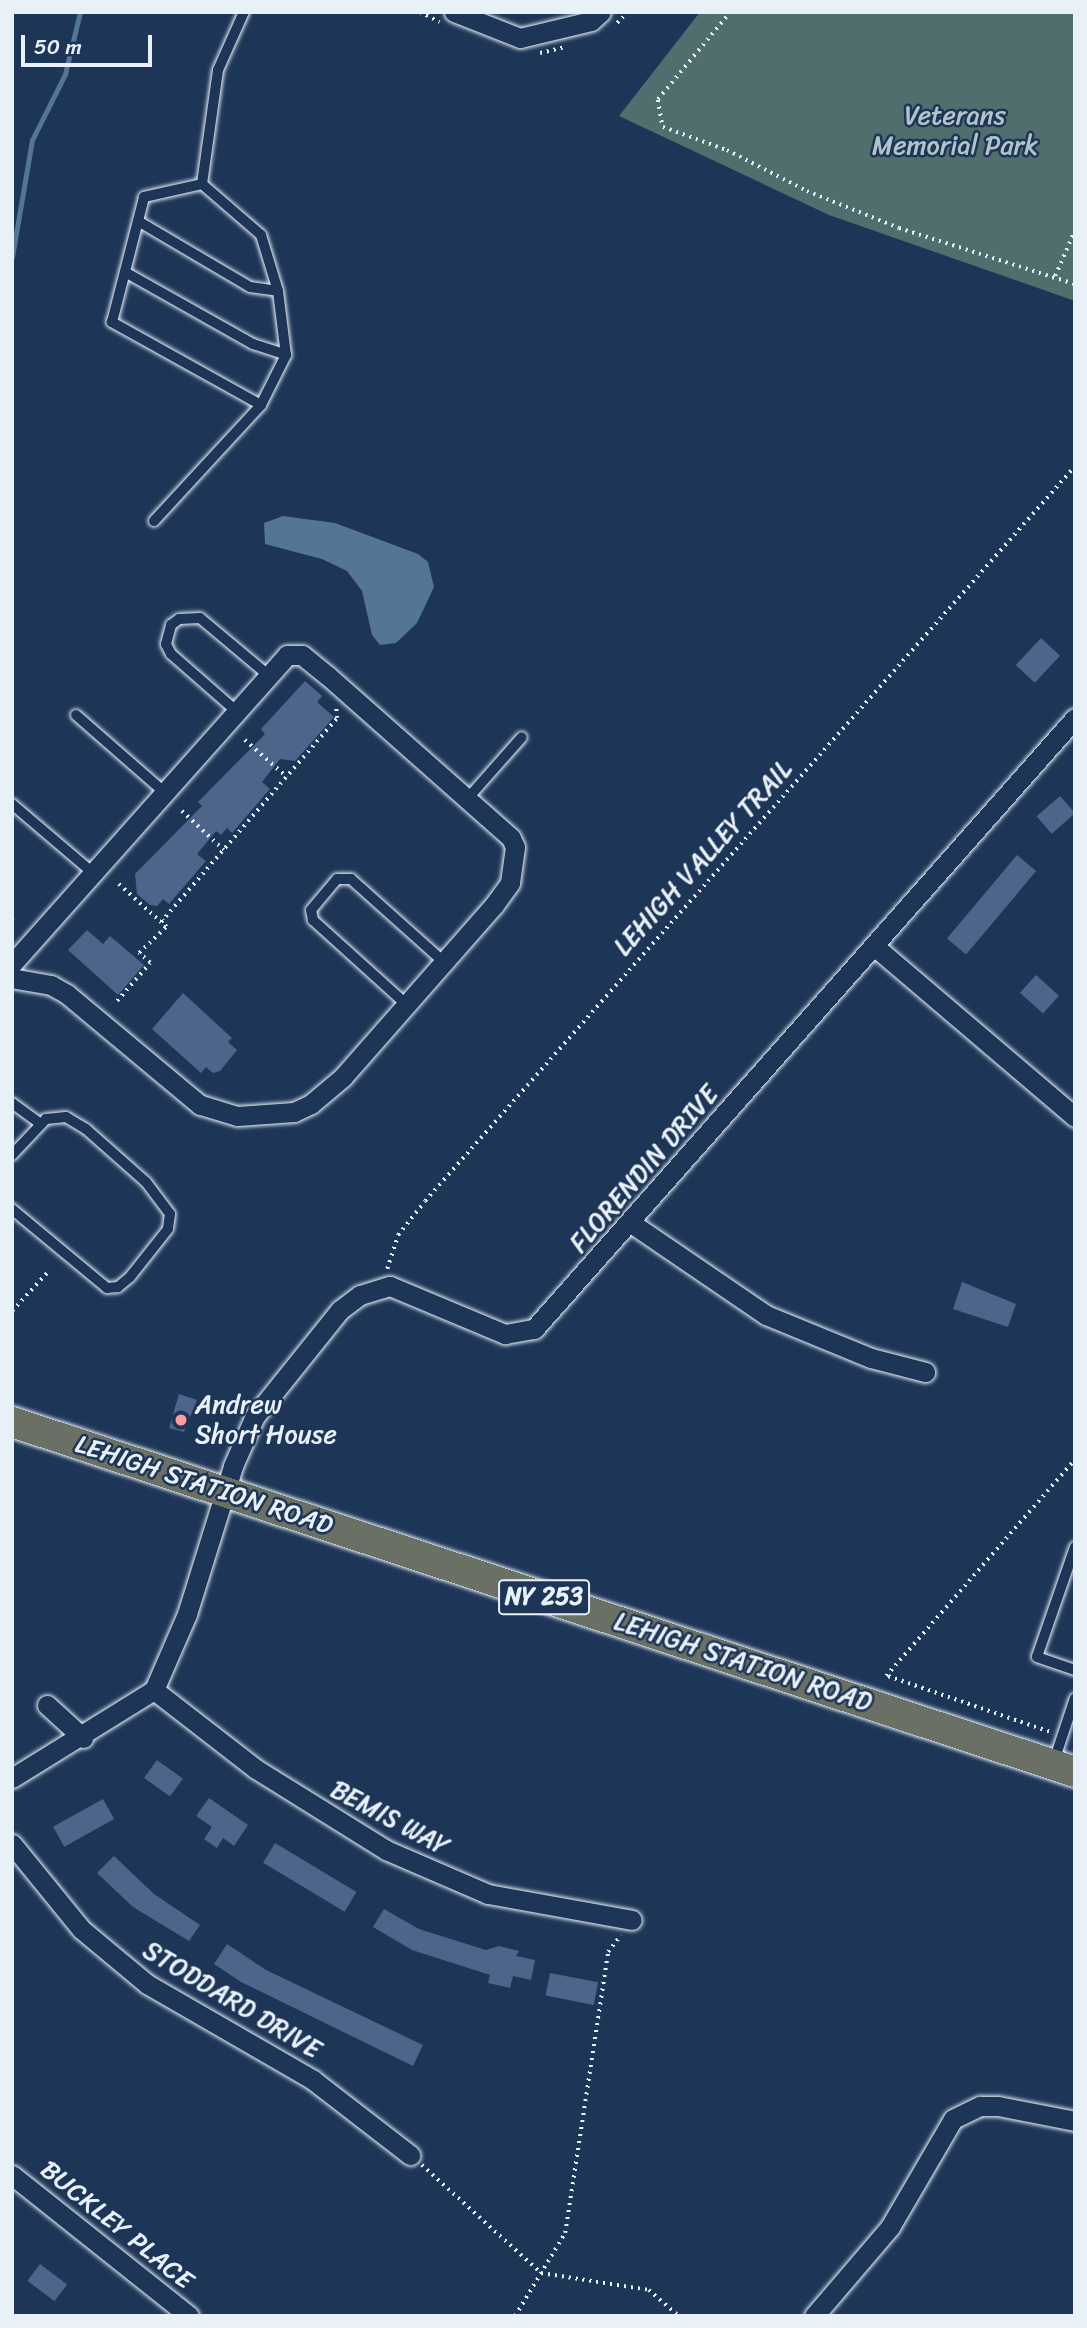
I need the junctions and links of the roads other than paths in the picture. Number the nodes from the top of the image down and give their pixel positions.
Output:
1 (244, 12) edge
2 (454, 12) edge
3 (601, 12) edge
4 (202, 184) junction
5 (138, 221) junction
6 (125, 272) junction
7 (278, 291) junction
8 (286, 355) junction
9 (261, 405) junction
10 (154, 521) dead end
11 (267, 674) junction
12 (235, 710) junction
13 (76, 715) dead end
14 (1070, 732) edge
15 (522, 737) dead end
16 (164, 792) junction
17 (468, 798) junction
18 (12, 804) edge
19 (93, 873) junction
20 (874, 946) junction
21 (445, 963) junction
22 (12, 964) edge
23 (12, 978) edge
24 (407, 1005) junction
25 (12, 1103) edge
26 (1075, 1116) edge
27 (40, 1123) junction
28 (12, 1155) edge
29 (12, 1209) edge
30 (631, 1223) junction
31 (925, 1372) dead end
32 (12, 1422) edge
33 (227, 1492) junction
34 (1075, 1547) edge
35 (1075, 1670) edge
36 (155, 1690) junction
37 (1075, 1698) edge
38 (47, 1705) dead end
39 (83, 1738) junction
40 (1064, 1768) edge
41 (12, 1778) edge
42 (12, 1844) edge
43 (632, 1920) road end
44 (1075, 2120) edge
45 (410, 2155) road end
46 (12, 2175) edge
47 (188, 2316) edge
48 (814, 2316) edge

1 - 4 lane
2 - 3 street
4 - 5 lane
4 - 7 lane
5 - 6 lane
5 - 7 lane
6 - 8 lane
6 - 9 lane
7 - 8 lane
8 - 9 lane
9 - 10 lane
11 - 12 street
11 - 12 lane
11 - 17 street
12 - 16 street
13 - 16 lane
14 - 20 street, FLORENDIN DRIVE
15 - 17 lane
16 - 19 street
17 - 21 street
18 - 19 lane
19 - 22 street
20 - 26 street
20 - 30 street, FLORENDIN DRIVE
21 - 24 street
21 - 24 lane
23 - 24 street
25 - 27 lane
27 - 28 lane
27 - 29 lane
30 - 31 street
30 - 33 street, FLORENDIN DRIVE
32 - 33 main road, LEHIGH STATION ROAD / NY 253
33 - 36 street
33 - 40 main road, LEHIGH STATION ROAD / NY 253
34 - 35 lane
36 - 39 street
36 - 43 street, BEMIS WAY
37 - 40 lane
38 - 39 street
39 - 41 street
42 - 45 street, STODDARD DRIVE
44 - 48 street
46 - 47 street, BUCKLEY PLACE

